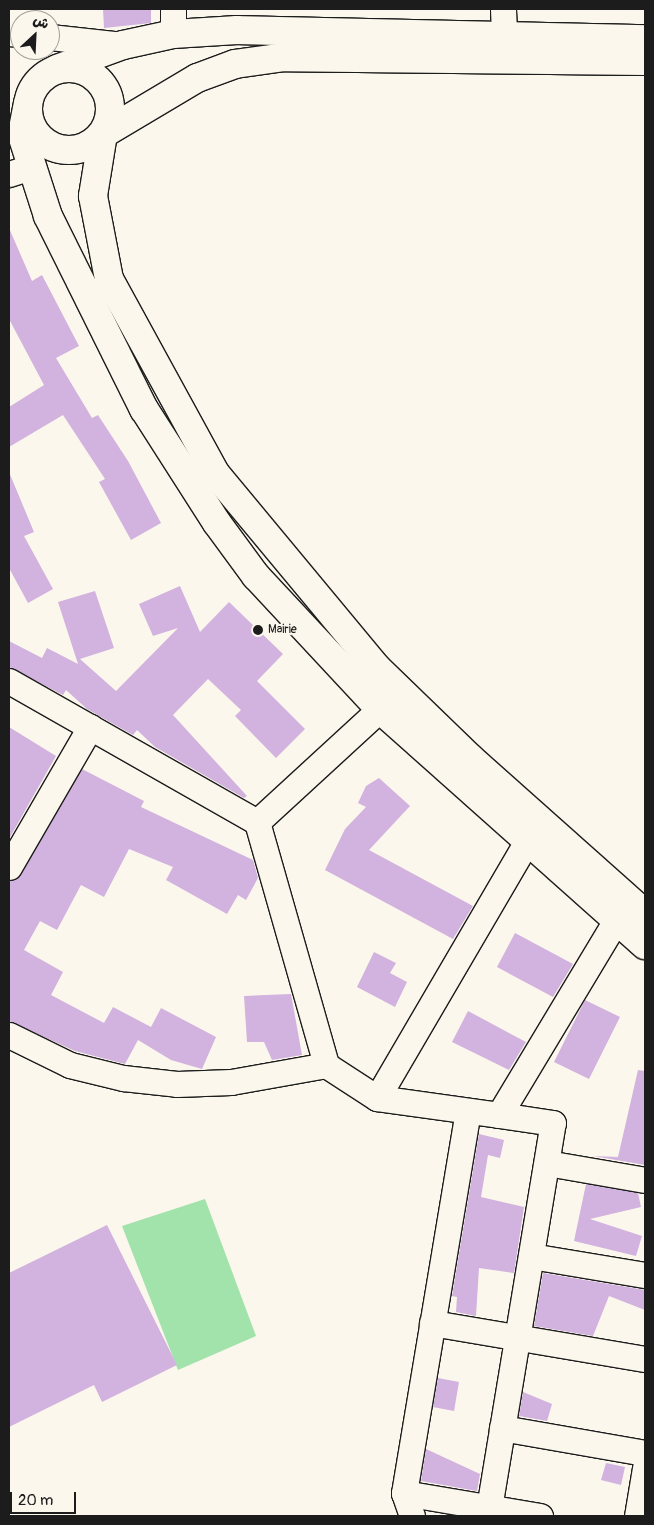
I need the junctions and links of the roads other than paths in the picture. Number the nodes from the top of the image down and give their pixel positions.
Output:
1 (503, 9) edge
2 (173, 21) edge
3 (60, 38) edge
4 (645, 39) edge
5 (123, 45) junction
6 (505, 47) junction
7 (645, 61) edge
8 (57, 69) junction
9 (28, 103) junction
10 (103, 134) junction
11 (16, 135) edge
12 (19, 170) edge
13 (9, 681) edge
14 (380, 709) junction
15 (90, 728) junction
16 (257, 822) junction
17 (528, 840) junction
18 (9, 867) edge
19 (645, 914) edge
20 (617, 920) junction
21 (645, 945) edge
22 (9, 1036) edge
23 (326, 1065) junction
24 (377, 1098) junction
25 (468, 1112) junction
26 (499, 1115) junction
27 (546, 1163) junction
28 (645, 1180) edge
29 (531, 1256) junction
30 (645, 1276) edge
31 (432, 1322) junction
32 (517, 1337) junction
33 (645, 1359) edge
34 (502, 1428) junction
35 (645, 1452) edge
36 (645, 1468) edge
37 (404, 1493) junction
38 (489, 1508) junction
39 (412, 1516) edge
40 (540, 1516) edge
41 (637, 1516) edge

1 - 6 street
2 - 5 main road
2 - 6 main road
3 - 5 street
4 - 6 main road
5 - 8 main road
6 - 7 main road
6 - 10 main road
8 - 9 main road
8 - 10 main road
9 - 10 main road
9 - 11 main road
10 - 19 main road
11 - 12 main road
12 - 14 main road
13 - 15 street
14 - 16 street
14 - 17 main road
15 - 16 street
15 - 18 street
16 - 23 street
17 - 20 main road
17 - 24 street
20 - 21 main road
20 - 26 street
22 - 23 street
23 - 24 street
24 - 25 street
25 - 26 street
25 - 31 street
26 - 27 street
27 - 28 street
27 - 29 street
29 - 30 street
29 - 32 street
31 - 32 street
31 - 37 street
32 - 33 street
32 - 34 street
34 - 35 street
34 - 38 street
36 - 41 street
37 - 38 street
37 - 39 street
38 - 40 street

